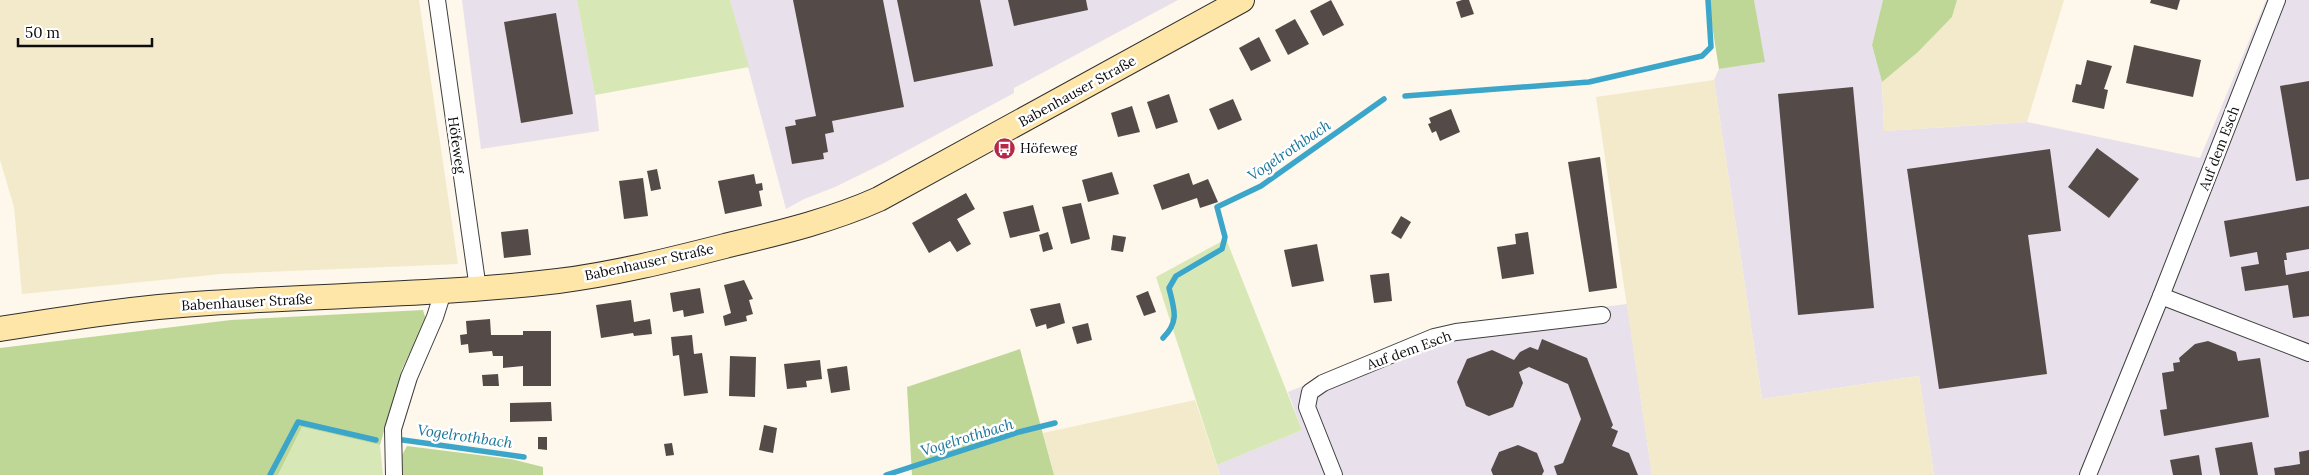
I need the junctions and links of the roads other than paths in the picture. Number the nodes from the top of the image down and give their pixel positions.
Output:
1 (436, 0) edge
2 (1242, 0) edge
3 (2277, 0) edge
4 (478, 289) junction
5 (443, 292) junction
6 (2161, 296) junction
7 (1602, 315) dead end
8 (0, 329) edge
9 (2309, 353) edge
10 (394, 475) edge
11 (1334, 475) edge
12 (2088, 475) edge

1 - 4 street, Höfeweg
2 - 4 main road, Babenhauser Straße
3 - 6 street, Auf dem Esch
4 - 5 main road, Babenhauser Straße
5 - 8 main road, Babenhauser Straße
5 - 10 street
6 - 9 street
6 - 12 street, Auf dem Esch
7 - 11 street, Auf dem Esch

